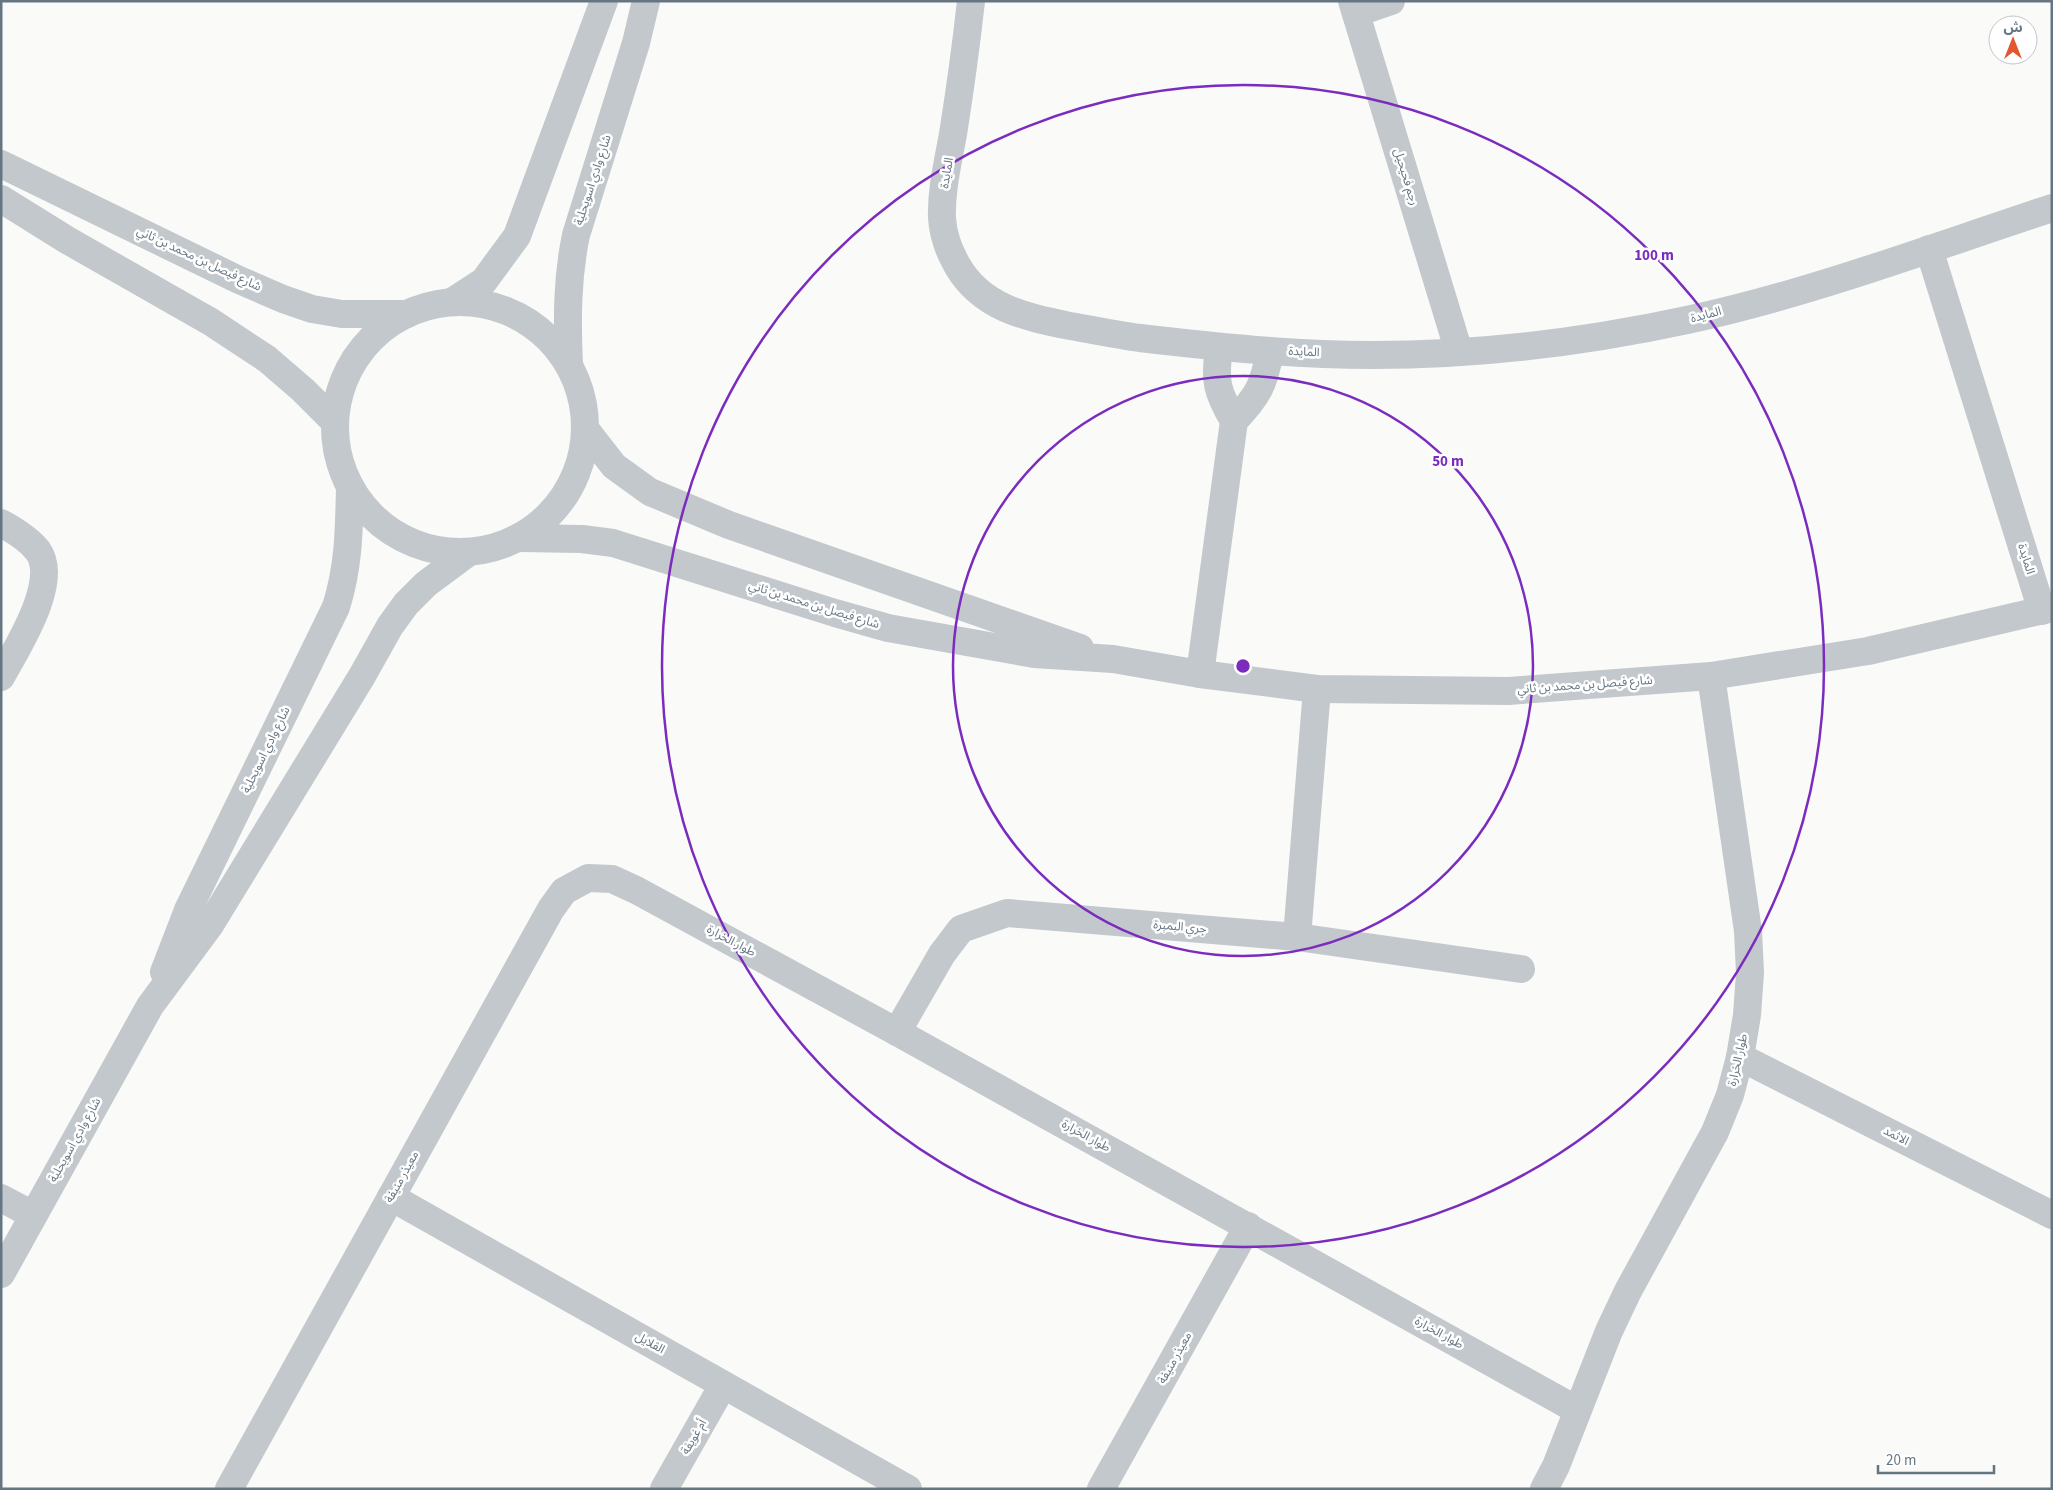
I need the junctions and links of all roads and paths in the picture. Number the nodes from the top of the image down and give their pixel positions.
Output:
1 (604, 1) edge
2 (646, 1) edge
3 (971, 1) edge
4 (1391, 1) edge
5 (1354, 7) edge
6 (1, 164) edge
7 (1, 199) edge
8 (2052, 208) edge
9 (1929, 249) junction
10 (452, 302) junction
11 (407, 314) junction
12 (1219, 348) junction
13 (1270, 351) junction
14 (1459, 352) junction
15 (569, 364) junction
16 (1234, 421) junction
17 (334, 422) junction
18 (586, 430) junction
19 (350, 487) junction
20 (1, 523) edge
21 (519, 538) junction
22 (469, 552) junction
23 (2047, 609) edge
24 (1112, 659) junction
25 (1200, 674) junction
26 (1711, 676) junction
27 (1, 677) edge
28 (1317, 689) junction
29 (588, 878) joint
30 (1297, 937) junction
31 (1521, 969) dead end
32 (150, 1006) junction
33 (898, 1032) junction
34 (1740, 1057) junction
35 (1, 1198) edge
36 (391, 1198) junction
37 (33, 1215) junction
38 (2052, 1215) edge
39 (1248, 1226) junction
40 (1, 1274) edge
41 (723, 1385) junction
42 (1577, 1410) junction
43 (229, 1489) edge
44 (664, 1489) edge
45 (908, 1489) edge
46 (1101, 1489) edge
47 (1544, 1489) edge

1 - 10 street
2 - 15 street, شارع وادي اسويحلية
3 - 12 street, المايدة
4 - 5 street
5 - 14 street, رجم فحيحيل
6 - 11 street, شارع فيصل بن محمد بن ثاني
7 - 17 street
8 - 9 street, المايدة
9 - 14 street, المايدة
9 - 23 street, المايدة
10 - 11 street
10 - 15 street
11 - 17 street
12 - 13 street, المايدة
12 - 16 street
13 - 14 street, المايدة
13 - 16 street
15 - 18 street
16 - 25 street
17 - 19 street
18 - 21 street
18 - 24 street, شارع فيصل بن محمد بن ثاني
19 - 22 street
19 - 32 street, شارع وادي اسويحلية
20 - 27 street
21 - 22 street
21 - 24 street, شارع فيصل بن محمد بن ثاني
22 - 32 street, شارع وادي اسويحلية
23 - 26 street, شارع فيصل بن محمد بن ثاني
24 - 25 street, شارع فيصل بن محمد بن ثاني
25 - 28 street, شارع فيصل بن محمد بن ثاني
26 - 28 street, شارع فيصل بن محمد بن ثاني
26 - 34 street, طوار الخرارة
28 - 30 street
29 - 33 street, طوار الخرارة
29 - 36 street, معيذر منيفة
30 - 31 street, جري البمبرة
30 - 33 street, جري البمبرة
32 - 37 street, شارع وادي اسويحلية
33 - 39 street, طوار الخرارة
34 - 38 street, الاثمد
34 - 42 street, طوار الخرارة
35 - 37 street
36 - 41 street, القلايل
36 - 43 street, معيذر منيفة
37 - 40 street, شارع وادي اسويحلية
39 - 42 street, طوار الخرارة
39 - 46 street, معيذر منيفة
41 - 44 street, أم غويفة
41 - 45 street, القلايل
42 - 47 street, طوار الخرارة

